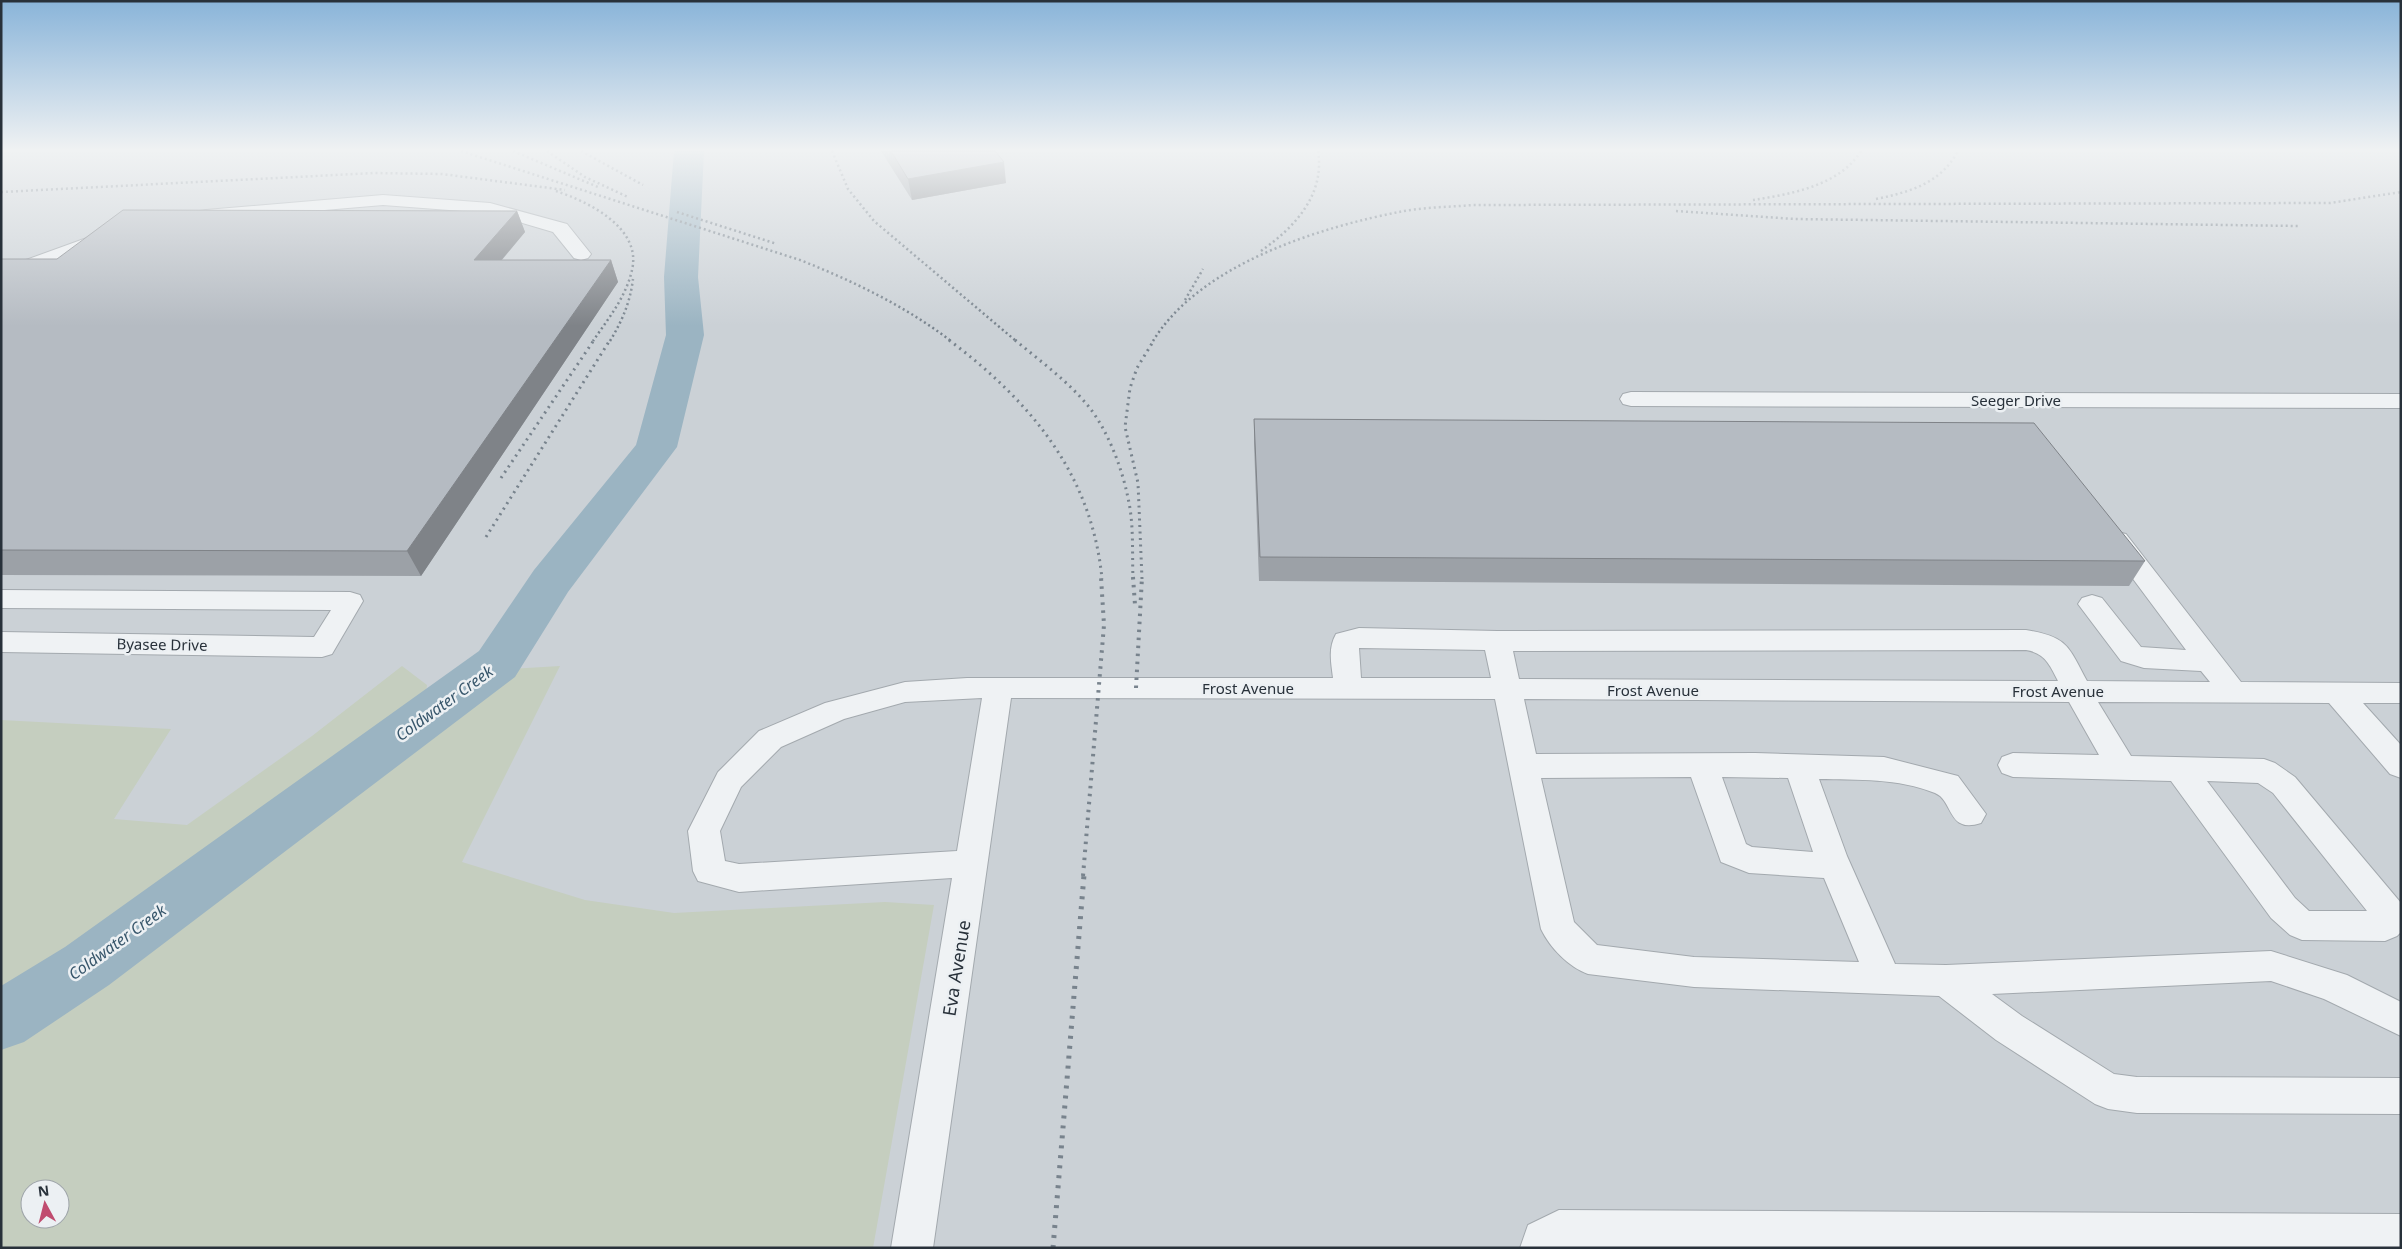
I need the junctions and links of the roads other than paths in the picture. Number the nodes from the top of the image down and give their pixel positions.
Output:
1 (251, 209) edge
2 (495, 209) edge
3 (190, 217) edge
4 (127, 230) edge
5 (581, 254) dead end
6 (1, 276) edge
7 (1631, 399) dead end
8 (2401, 401) edge
9 (2104, 523) edge
10 (1, 599) edge
11 (2092, 604) dead end
12 (1497, 641) junction
13 (1, 642) edge
14 (2210, 661) junction
15 (998, 688) junction
16 (1348, 689) junction
17 (1508, 689) junction
18 (2078, 691) junction
19 (2233, 692) junction
20 (2336, 692) junction
21 (2401, 693) edge
22 (1702, 765) junction
23 (2013, 765) dead end
24 (1522, 766) junction
25 (1799, 766) junction
26 (2401, 766) edge
27 (2123, 768) junction
28 (2180, 769) junction
29 (1970, 814) dead end
30 (1832, 856) junction
31 (972, 863) junction
32 (1884, 979) junction
33 (1946, 981) junction
34 (2401, 1020) edge
35 (2401, 1096) edge
36 (2401, 1235) edge
37 (912, 1248) edge
38 (1541, 1248) edge

1 - 3 street
2 - 5 street
4 - 6 street
7 - 8 street, Seeger Drive
9 - 14 street
10 - 13 street, Byasee Drive
11 - 14 street
12 - 16 street
12 - 17 street
12 - 18 street
14 - 19 street
15 - 16 street, Frost Avenue
15 - 31 street, Eva Avenue
15 - 31 street, Frost Avenue
16 - 17 street, Frost Avenue
17 - 18 street, Frost Avenue
17 - 24 street
18 - 19 street, Frost Avenue
18 - 27 street
19 - 20 street, Frost Avenue
20 - 21 street, Frost Avenue
20 - 26 street
22 - 24 street
22 - 25 street
22 - 30 street
23 - 27 street
24 - 32 street
25 - 29 street
25 - 30 street
27 - 28 street
28 - 28 street
30 - 32 street
31 - 37 street, Eva Avenue
32 - 33 street
33 - 34 street
33 - 35 street
36 - 38 street

